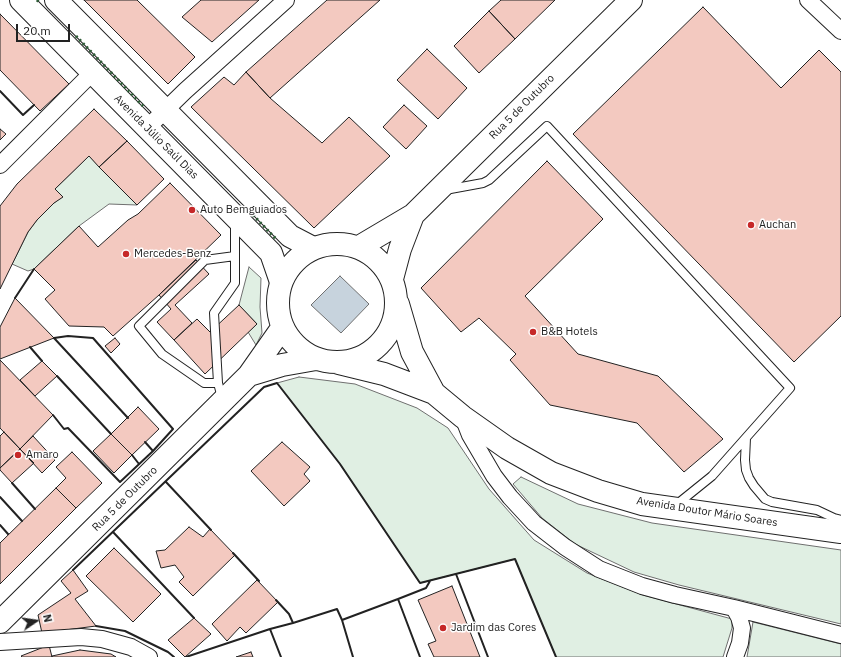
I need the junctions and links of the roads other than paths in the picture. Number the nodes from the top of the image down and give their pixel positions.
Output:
1 (21, 0) edge
2 (286, 0) edge
3 (631, 0) edge
4 (808, 0) edge
5 (60, 1) edge
6 (42, 21) junction
7 (841, 31) edge
8 (92, 73) junction
9 (165, 110) junction
10 (147, 128) junction
11 (0, 165) edge
12 (437, 192) junction
13 (413, 215) junction
14 (235, 217) junction
15 (359, 247) junction
16 (313, 248) junction
17 (235, 256) junction
18 (392, 279) junction
19 (281, 282) junction
20 (397, 302) junction
21 (282, 328) junction
22 (316, 359) junction
23 (339, 363) junction
24 (249, 375) junction
25 (220, 392) junction
26 (434, 393) junction
27 (463, 417) junction
28 (746, 438) junction
29 (671, 508) junction
30 (841, 520) edge
31 (841, 532) edge
32 (734, 608) junction
33 (0, 622) edge
34 (841, 634) edge
35 (0, 642) edge
36 (149, 657) edge
37 (735, 657) edge

1 - 6 main road, Avenida Júlio Saúl Dias
2 - 9 street
3 - 12 main road, Rua 5 de Outubro
4 - 7 street
5 - 6 street
5 - 9 main road
6 - 8 main road, Avenida Júlio Saúl Dias
8 - 10 main road, Avenida Júlio Saúl Dias
8 - 11 street
9 - 10 street
9 - 16 main road
10 - 14 main road, Avenida Júlio Saúl Dias
12 - 13 main road, Rua 5 de Outubro
12 - 28 lane
13 - 15 main road, Rua 5 de Outubro
13 - 18 main road, Rua 5 de Outubro
14 - 17 lane
14 - 19 main road, Avenida Júlio Saúl Dias
15 - 16 main road
15 - 18 main road
16 - 19 main road
17 - 25 lane
17 - 25 lane
18 - 20 main road
19 - 21 main road
20 - 23 main road
20 - 26 main road, Avenida Doutor Mário Soares
21 - 22 main road
21 - 24 main road, Rua 5 de Outubro
22 - 23 main road
22 - 24 main road, Rua 5 de Outubro
23 - 26 main road, Avenida Doutor Mário Soares
24 - 25 main road, Rua 5 de Outubro
25 - 33 main road, Rua 5 de Outubro
26 - 27 main road, Avenida Doutor Mário Soares
27 - 29 main road, Avenida Doutor Mário Soares
27 - 32 street
28 - 29 lane
28 - 30 lane
29 - 31 main road, Avenida Doutor Mário Soares
32 - 34 street
32 - 37 street
35 - 36 street

